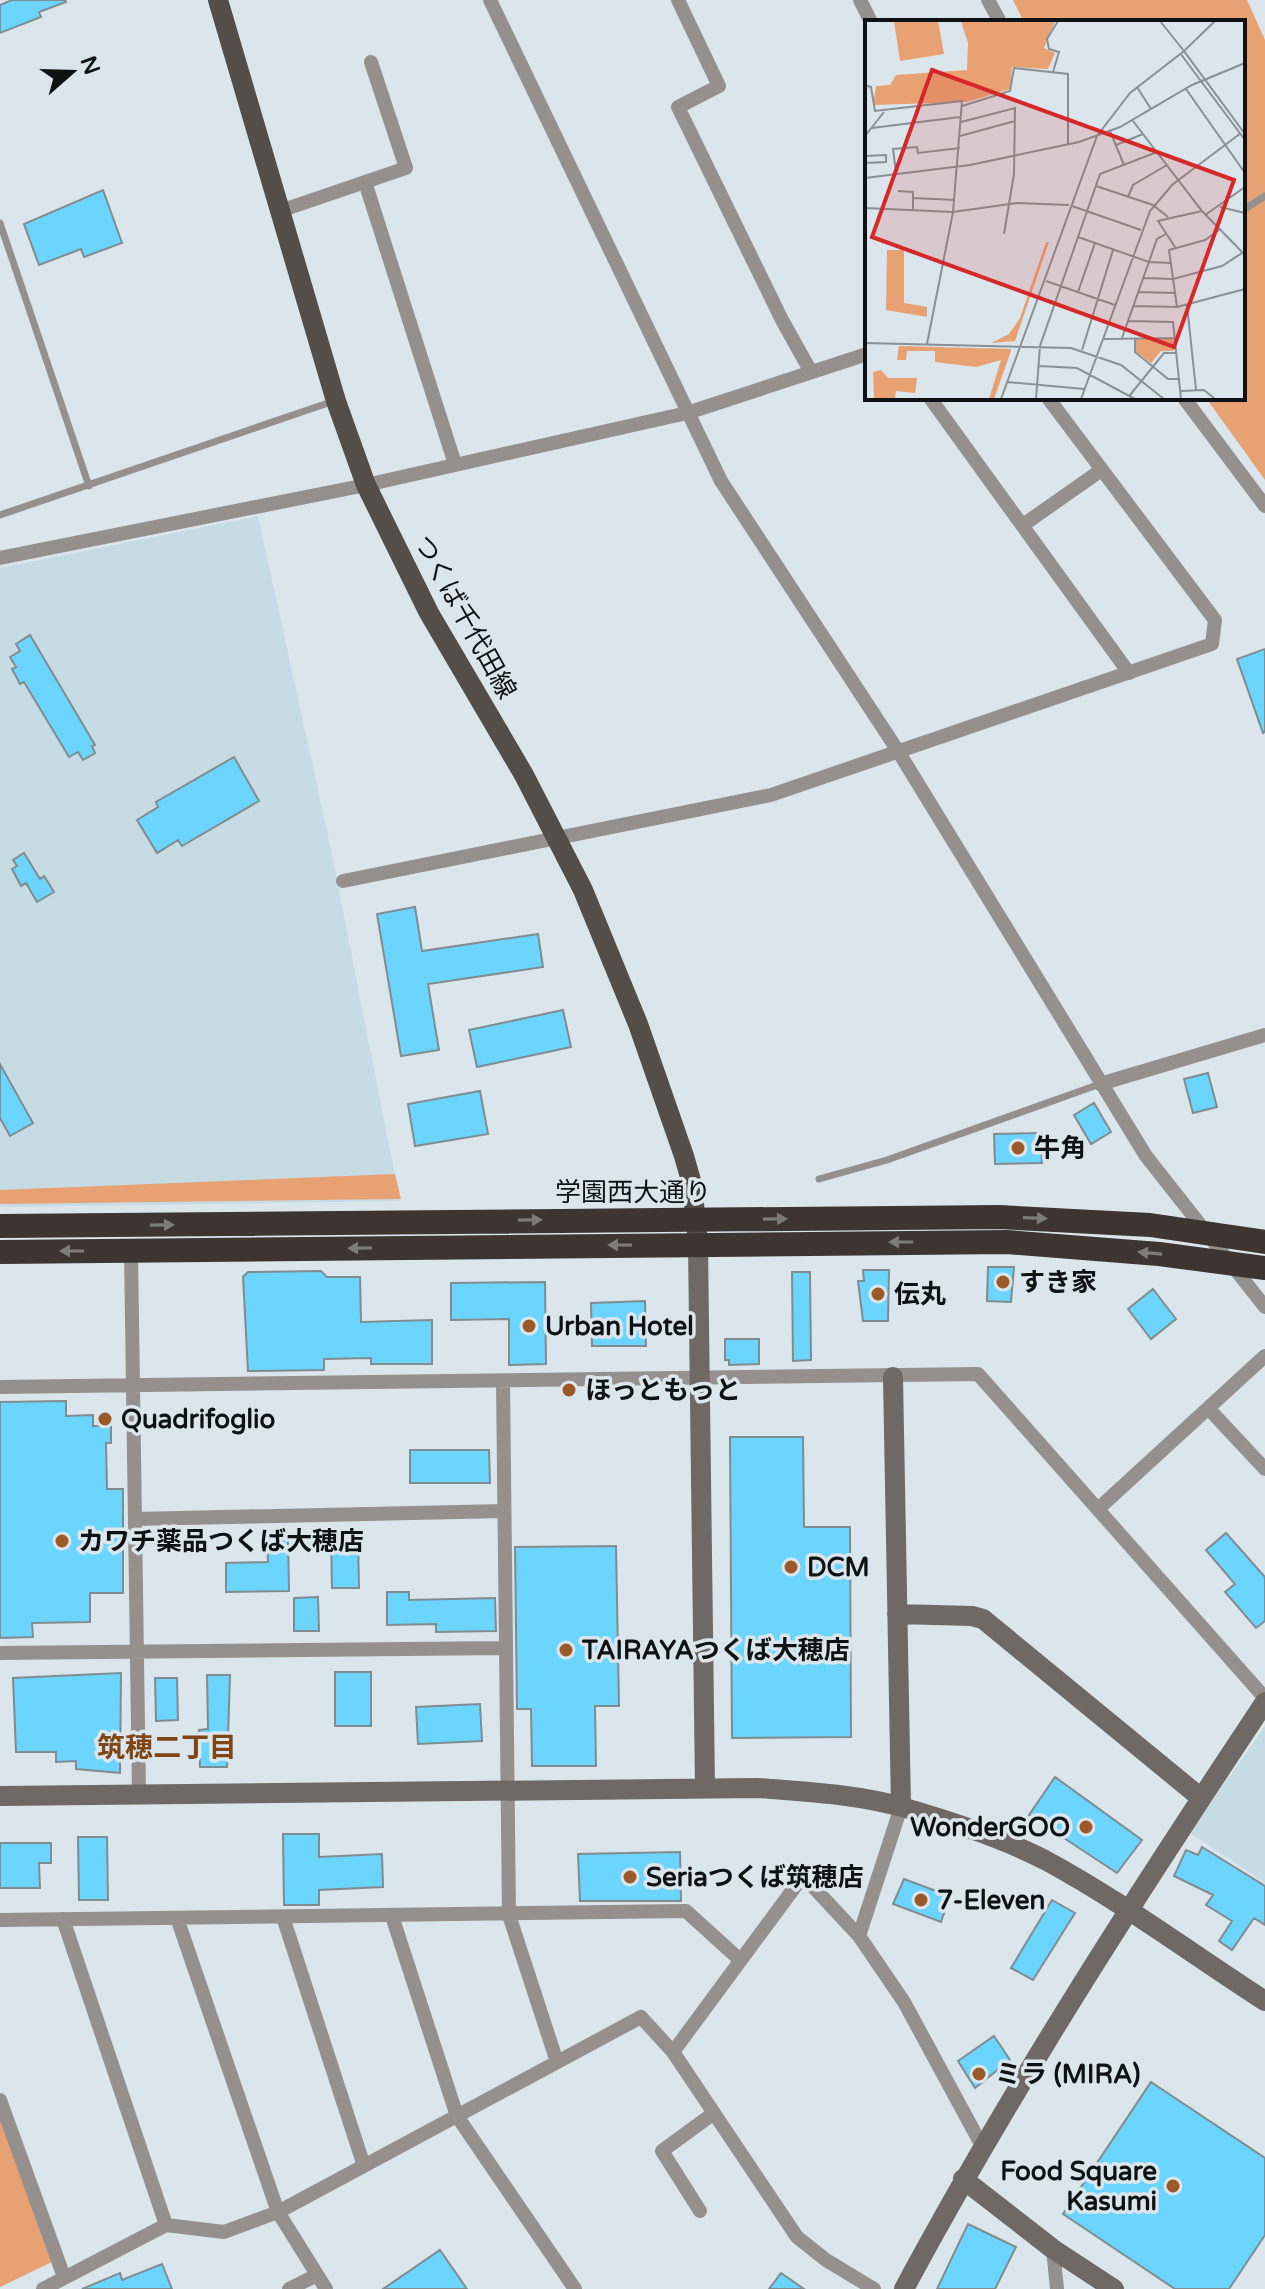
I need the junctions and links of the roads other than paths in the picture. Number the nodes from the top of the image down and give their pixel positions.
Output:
1 (218, 0) edge
2 (678, 0) edge
3 (860, 0) edge
4 (988, 0) edge
5 (496, 2) edge
6 (870, 20) edge
7 (999, 20) edge
8 (371, 62) dead end
9 (365, 182) junction
10 (1265, 196) edge
11 (1245, 209) edge
12 (280, 211) junction
13 (0, 223) edge
14 (865, 355) edge
15 (811, 372) junction
16 (931, 400) edge
17 (1049, 400) edge
18 (1186, 400) edge
19 (336, 401) junction
20 (687, 413) junction
21 (455, 464) junction
22 (1100, 471) junction
23 (366, 485) junction
24 (89, 486) junction
25 (1265, 506) edge
26 (0, 515) edge
27 (1023, 525) junction
28 (0, 558) edge
29 (1129, 673) junction
30 (898, 751) junction
31 (559, 839) junction
32 (343, 881) dead end
33 (1265, 1035) edge
34 (1100, 1084) junction
35 (819, 1179) dead end
36 (697, 1219) junction
37 (0, 1226) edge
38 (1204, 1233) junction
39 (1265, 1242) edge
40 (698, 1245) junction
41 (131, 1251) junction
42 (0, 1252) edge
43 (1227, 1262) junction
44 (1265, 1268) edge
45 (1265, 1307) edge
46 (1265, 1356) edge
47 (893, 1377) junction
48 (700, 1379) junction
49 (503, 1381) junction
50 (133, 1386) junction
51 (0, 1387) edge
52 (1208, 1408) junction
53 (1265, 1469) edge
54 (1098, 1509) junction
55 (504, 1511) junction
56 (135, 1519) junction
57 (897, 1614) junction
58 (506, 1648) junction
59 (137, 1651) junction
60 (0, 1653) edge
61 (1265, 1700) edge
62 (705, 1788) junction
63 (508, 1790) junction
64 (139, 1794) junction
65 (0, 1796) edge
66 (1201, 1798) junction
67 (901, 1807) junction
68 (1128, 1911) junction
69 (509, 1915) junction
70 (392, 1916) junction
71 (283, 1917) junction
72 (177, 1918) junction
73 (63, 1919) junction
74 (0, 1920) edge
75 (859, 1936) junction
76 (739, 1959) junction
77 (1265, 2001) edge
78 (673, 2052) junction
79 (557, 2062) junction
80 (0, 2100) edge
81 (714, 2113) junction
82 (457, 2116) junction
83 (982, 2146) junction
84 (364, 2166) junction
85 (963, 2179) junction
86 (700, 2211) dead end
87 (278, 2212) junction
88 (166, 2225) junction
89 (1053, 2249) junction
90 (317, 2275) junction
91 (64, 2277) junction
92 (43, 2289) edge
93 (289, 2289) edge
94 (326, 2289) edge
95 (575, 2289) edge
96 (874, 2289) edge
97 (904, 2289) edge
98 (1057, 2289) edge
99 (1114, 2289) edge

1 - 12 main road, つくば千代田線
2 - 15 street
3 - 6 street
4 - 7 street
5 - 20 street
8 - 9 street
9 - 12 street
9 - 21 street
10 - 11 lane
12 - 19 main road, つくば千代田線
13 - 24 lane
14 - 15 street
15 - 20 street
16 - 27 street
17 - 22 street
18 - 25 street
19 - 23 main road, つくば千代田線
19 - 24 lane
20 - 21 street
20 - 30 street
21 - 23 street
22 - 27 street
22 - 29 street
23 - 28 street
23 - 31 main road, つくば千代田線
24 - 26 lane
27 - 29 street
29 - 30 street
30 - 31 street
30 - 34 street
31 - 32 street
31 - 36 main road, つくば千代田線
33 - 34 street
34 - 35 lane
34 - 38 street
37 -> 36 highway, 学園西大通り
36 -> 38 highway, 学園西大通り
36 - 40 main road, つくば千代田線
38 - 39 highway, 学園西大通り
38 - 43 street
40 -> 41 highway, 学園西大通り
43 -> 40 highway, 学園西大通り
40 - 48 street
41 -> 42 highway, 学園西大通り
41 - 50 street
43 - 44 highway, 学園西大通り
43 - 45 street
46 - 52 street
47 - 48 street
47 - 54 street
47 - 57 street
48 - 49 street
48 - 62 street
49 - 50 street
49 - 55 street
50 - 51 street
50 - 56 street
52 - 53 street
52 - 54 street
54 - 61 street
55 - 56 street
55 - 58 street
56 - 59 street
57 - 66 street
57 - 67 street
58 - 59 street
58 - 63 street
59 - 60 street
59 - 64 street
61 - 66 street
62 - 63 street
62 - 67 street
63 - 64 street
63 - 69 street
64 - 65 street
66 - 68 street
67 - 68 street
67 - 75 street
68 - 77 street
68 - 83 street
69 - 70 street
69 - 76 street
69 - 79 street
70 - 71 street
70 - 82 street
71 - 72 street
71 - 84 street
72 - 73 street
72 - 87 street
73 - 74 street
73 - 88 street
75 - 76 street
75 - 83 street
76 - 78 street
78 - 79 street
78 - 81 street
79 - 82 street
80 - 91 street
81 - 86 street
81 - 96 street
82 - 84 street
82 - 95 street
83 - 85 street
84 - 87 street
85 - 89 street
85 - 97 street
87 - 88 street
87 - 90 street
88 - 91 street
89 - 98 street
89 - 99 street
90 - 93 street
90 - 94 street
91 - 92 street

